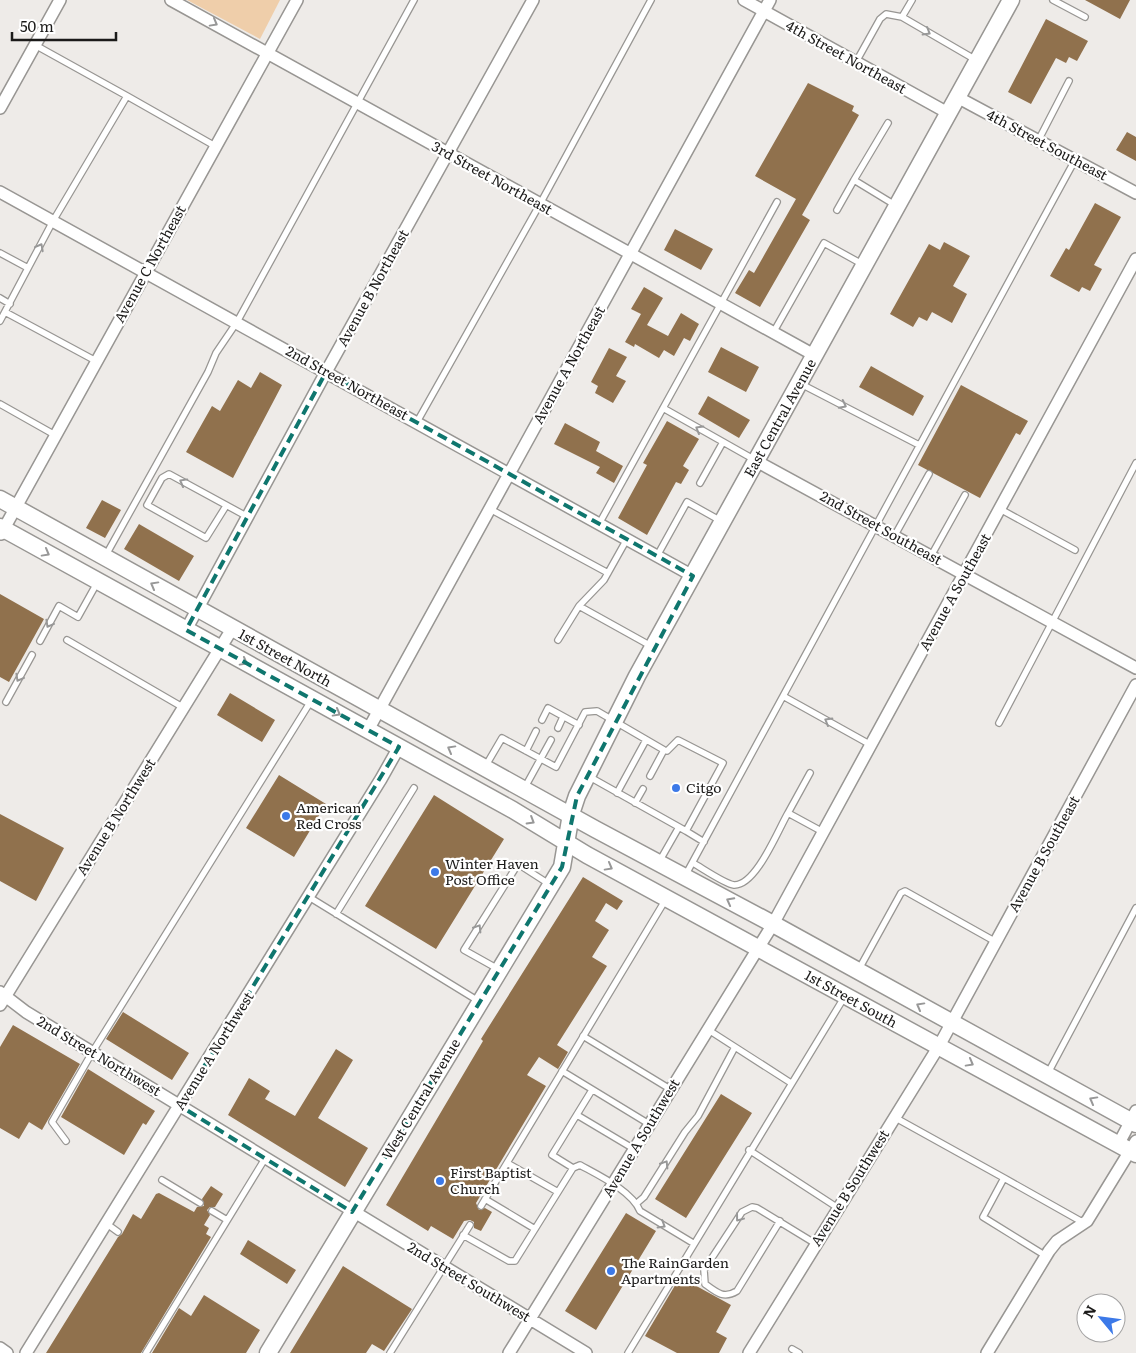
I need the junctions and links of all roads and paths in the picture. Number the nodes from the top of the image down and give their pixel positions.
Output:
1 (60, 0) edge
2 (171, 0) edge
3 (297, 0) edge
4 (414, 0) edge
5 (533, 0) edge
6 (651, 0) edge
7 (744, 0) edge
8 (770, 0) edge
9 (912, 0) edge
10 (1011, 0) edge
11 (1053, 0) edge
12 (764, 12) junction
13 (902, 17) junction
14 (1085, 17) dead end
15 (35, 45) junction
16 (268, 53) junction
17 (977, 60) junction
18 (856, 62) junction
19 (1069, 81) dead end
20 (127, 96) junction
21 (957, 97) junction
22 (1, 103) edge
23 (358, 104) junction
24 (948, 114) junction
25 (888, 123) dead end
26 (1038, 141) junction
27 (216, 146) junction
28 (448, 154) junction
29 (1075, 160) junction
30 (854, 180) junction
31 (0, 192) edge
32 (1136, 193) edge
33 (777, 202) dead end
34 (540, 204) junction
35 (897, 206) junction
36 (837, 210) dead end
37 (54, 221) junction
38 (0, 252) edge
39 (630, 254) junction
40 (1136, 259) edge
41 (864, 265) junction
42 (28, 268) junction
43 (145, 271) junction
44 (0, 298) edge
45 (10, 304) junction
46 (721, 304) junction
47 (5, 312) junction
48 (0, 321) edge
49 (237, 322) junction
50 (773, 333) junction
51 (814, 355) junction
52 (96, 361) junction
53 (326, 372) junction
54 (799, 383) junction
55 (0, 404) edge
56 (663, 408) junction
57 (417, 422) junction
58 (55, 435) junction
59 (723, 442) junction
60 (919, 445) junction
61 (756, 461) junction
62 (1136, 463) edge
63 (509, 474) junction
64 (929, 474) dead end
65 (700, 483) dead end
66 (965, 495) dead end
67 (0, 499) edge
68 (226, 506) junction
69 (15, 507) junction
70 (1000, 508) junction
71 (490, 509) junction
72 (248, 517) junction
73 (722, 522) junction
74 (599, 524) junction
75 (876, 524) junction
76 (1, 531) edge
77 (895, 535) junction
78 (627, 539) junction
79 (1075, 550) dead end
80 (657, 556) junction
81 (931, 556) junction
82 (105, 557) junction
83 (608, 573) junction
84 (964, 574) junction
85 (693, 576) junction
86 (98, 582) junction
87 (579, 606) junction
88 (197, 609) junction
89 (1052, 622) junction
90 (232, 629) junction
91 (186, 630) junction
92 (66, 640) dead end
93 (558, 640) dead end
94 (40, 641) dead end
95 (653, 647) junction
96 (221, 649) junction
97 (32, 655) dead end
98 (1136, 668) edge
99 (1136, 685) edge
100 (783, 696) junction
101 (312, 699) junction
102 (6, 702) dead end
103 (184, 708) junction
104 (379, 710) junction
105 (563, 717) junction
106 (542, 720) dead end
107 (614, 721) junction
108 (998, 723) dead end
109 (579, 725) junction
110 (558, 728) dead end
111 (368, 730) junction
112 (536, 732) dead end
113 (551, 740) dead end
114 (646, 740) junction
115 (871, 745) junction
116 (399, 747) junction
117 (526, 750) junction
118 (664, 750) junction
119 (541, 759) junction
120 (485, 768) junction
121 (810, 773) dead end
122 (586, 776) junction
123 (650, 776) dead end
124 (414, 788) dead end
125 (524, 789) junction
126 (643, 789) dead end
127 (617, 792) junction
128 (635, 803) junction
129 (788, 813) junction
130 (571, 814) junction
131 (679, 827) junction
132 (686, 831) junction
133 (823, 832) junction
134 (704, 842) junction
135 (567, 843) junction
136 (659, 863) junction
137 (689, 870) junction
138 (713, 883) junction
139 (551, 885) junction
140 (309, 897) junction
141 (667, 898) junction
142 (1136, 908) edge
143 (336, 914) junction
144 (773, 924) junction
145 (996, 942) junction
146 (758, 948) junction
147 (500, 970) junction
148 (858, 971) junction
149 (845, 995) junction
150 (2, 998) edge
151 (480, 1002) junction
152 (951, 1023) junction
153 (707, 1029) junction
154 (583, 1036) junction
155 (939, 1046) junction
156 (735, 1047) junction
157 (93, 1051) junction
158 (562, 1071) junction
159 (1047, 1075) junction
160 (791, 1083) junction
161 (670, 1089) junction
162 (592, 1090) junction
163 (180, 1106) junction
164 (577, 1115) junction
165 (894, 1117) junction
166 (1134, 1118) edge
167 (649, 1124) junction
168 (66, 1141) dead end
169 (634, 1148) junction
170 (1130, 1148) edge
171 (749, 1150) junction
172 (266, 1157) junction
173 (507, 1163) junction
174 (573, 1168) junction
175 (1004, 1178) junction
176 (162, 1180) dead end
177 (613, 1183) junction
178 (558, 1192) junction
179 (485, 1199) junction
180 (200, 1203) dead end
181 (637, 1203) junction
182 (481, 1206) dead end
183 (838, 1208) junction
184 (212, 1211) dead end
185 (352, 1212) junction
186 (227, 1220) junction
187 (780, 1222) junction
188 (1084, 1223) junction
189 (107, 1224) junction
190 (470, 1225) dead end
191 (535, 1229) junction
192 (118, 1232) dead end
193 (463, 1235) junction
194 (693, 1243) junction
195 (816, 1244) junction
196 (1046, 1256) junction
197 (443, 1267) junction
198 (530, 1319) junction
199 (0, 1348) edge
200 (792, 1349) dead end
201 (7, 1353) edge
202 (26, 1353) edge
203 (146, 1353) edge
204 (268, 1353) edge
205 (390, 1353) edge
206 (509, 1353) edge
207 (586, 1353) edge
208 (628, 1353) edge
209 (748, 1353) edge
210 (798, 1353) edge
211 (987, 1353) edge

1 - 15 street
2 -> 16 street, 3rd Street Northeast
3 - 16 street, Avenue C Northeast
4 - 23 lane
5 - 28 street, Avenue B Northeast
6 - 34 lane
7 - 12 street, 4th Street Northeast
8 - 12 street, Avenue A Northeast
9 - 13 lane
10 - 17 main road, East Central Avenue
11 - 14 lane
12 - 18 street, 4th Street Northeast
12 - 39 street, Avenue A Northeast
13 -> 17 lane
13 - 18 lane
15 - 20 lane
15 - 22 street
16 - 23 street, 3rd Street Northeast
16 - 27 street, Avenue C Northeast
17 - 21 main road, East Central Avenue
18 - 24 street, 4th Street Northeast
19 - 26 lane
20 - 27 lane
20 - 37 lane
21 - 24 main road, East Central Avenue
21 - 26 street, 4th Street Southeast
23 - 28 street, 3rd Street Northeast
23 - 49 lane
24 - 35 main road, East Central Avenue
25 - 30 lane
26 - 29 street, 4th Street Southeast
27 - 43 street, Avenue C Northeast
28 - 34 street, 3rd Street Northeast
28 - 53 street, Avenue B Northeast
29 - 32 street, 4th Street Southeast
29 - 60 lane
30 - 35 lane
30 - 36 lane
31 - 37 street, 2nd Street Northeast
33 - 46 lane
34 - 39 street, 3rd Street Northeast
34 - 57 lane
35 - 41 main road, East Central Avenue
42 -> 37 lane
37 - 43 street, 2nd Street Northeast
38 - 42 lane
39 - 46 street, 3rd Street Northeast
39 - 63 street, Avenue A Northeast
40 - 70 street, Avenue A Southeast
41 - 50 lane
41 - 51 main road, East Central Avenue
42 - 45 lane
43 - 49 street, 2nd Street Northeast
43 - 52 street, Avenue C Northeast
44 - 45 lane
45 - 47 lane
46 - 50 street, 3rd Street Northeast
46 - 56 lane
47 - 48 lane
47 - 52 lane
49 - 53 street, 2nd Street Northeast
49 - 82 lane
50 - 51 street, 3rd Street Northeast
51 - 54 main road, East Central Avenue
52 - 58 street, Avenue C Northeast
53 - 57 street, 2nd Street Northeast
53 - 72 street, Avenue B Northeast
54 -> 60 lane
54 - 61 main road, East Central Avenue
55 - 58 lane
59 -> 56 lane
56 - 74 lane
57 - 63 street, 2nd Street Northeast
58 - 69 street, Avenue C Northeast
59 - 61 lane
59 - 65 lane
60 - 75 lane
61 - 73 main road, East Central Avenue
61 - 75 street, 2nd Street Southeast
62 - 89 lane
63 - 71 street, Avenue A Northeast
63 - 74 street, 2nd Street Northeast
64 - 77 lane
66 - 81 lane
67 - 69 main road, 1st Street North
68 -> 68 lane
68 - 72 lane
69 - 76 street, Avenue C Northeast
69 - 82 main road, 1st Street North
70 - 79 lane
70 - 84 street, Avenue A Southeast
71 - 83 lane
71 - 104 street, Avenue A Northeast
72 - 88 street, Avenue B Northeast
73 - 80 lane
73 - 85 main road, East Central Avenue
74 - 78 street, 2nd Street Northeast
75 - 77 street, 2nd Street Southeast
75 - 100 lane
76 -> 86 main road, 1st Street North
77 - 81 street, 2nd Street Southeast
78 - 80 street, 2nd Street Northeast
78 - 83 lane
80 - 85 street, 2nd Street Northeast
81 - 84 street, 2nd Street Southeast
88 -> 82 main road, 1st Street North
83 - 87 lane
84 - 89 street, 2nd Street Southeast
84 - 115 street, Avenue A Southeast
85 - 95 main road, East Central Avenue
86 - 91 main road, 1st Street North
86 -> 94 lane
87 - 93 lane
87 - 95 lane
88 - 90 main road, 1st Street North
88 - 91 street, Avenue B Northeast
89 - 98 street, 2nd Street Southeast
89 - 108 lane
90 - 96 street, Avenue B Northwest
90 - 104 main road, 1st Street North
91 - 96 main road, 1st Street North
92 - 103 lane
95 - 107 main road, East Central Avenue
96 -> 101 main road, 1st Street North
96 - 103 street, Avenue B Northwest
97 -> 102 lane
99 - 145 street, Avenue B Southeast
115 -> 100 lane
100 - 134 lane
101 -> 111 main road, 1st Street North
101 - 157 lane
103 - 150 street, Avenue B Northwest
104 - 111 street, Avenue A Northeast
120 -> 104 main road, 1st Street North
105 - 106 lane
105 - 109 lane
105 - 110 lane
107 - 109 lane
107 - 114 lane
107 - 122 main road, East Central Avenue
109 - 119 lane
111 - 116 main road, 1st Street North
112 - 117 lane
113 - 119 lane
114 - 118 lane
114 - 127 lane
115 - 133 street, Avenue A Southeast
116 -> 135 main road, 1st Street North
116 - 140 street, Avenue A Northwest
117 - 119 lane
117 - 120 lane
118 - 123 lane
118 - 132 lane
119 - 125 lane
120 - 125 main road, 1st Street North
121 - 129 lane
122 - 127 lane
122 - 130 main road, East Central Avenue
124 - 143 lane
125 - 130 main road, 1st Street North
126 - 128 lane
127 - 128 lane
128 - 131 lane
129 - 133 lane
129 - 138 lane
130 - 135 main road, East Central Avenue
130 - 136 main road, 1st Street South
131 - 132 lane
131 - 136 lane
132 - 134 lane
133 - 144 street, Avenue A Southeast
134 - 137 lane
135 - 139 main road, West Central Avenue
135 -> 141 main road, 1st Street South
136 - 137 main road, 1st Street South
137 - 138 main road, 1st Street South
144 -> 138 main road, 1st Street South
139 - 147 main road, West Central Avenue
147 -> 139 lane
140 - 143 lane
140 - 163 street, Avenue A Northwest
141 - 146 main road, 1st Street South
141 - 154 lane
142 - 159 lane
143 - 151 lane
144 - 146 street, Avenue A Southwest
144 - 148 main road, 1st Street South
145 - 148 lane
145 - 152 street, Avenue B Southeast
146 - 149 main road, 1st Street South
146 - 153 street, Avenue A Southwest
147 - 151 main road, West Central Avenue
152 -> 148 main road, 1st Street South
149 - 155 main road, 1st Street South
149 - 160 lane
150 - 157 street, 2nd Street Northwest
151 - 185 main road, West Central Avenue
152 - 155 street, Avenue B Southwest
152 - 159 main road, 1st Street South
153 - 156 lane
153 - 161 street, Avenue A Southwest
154 - 158 lane
154 - 161 lane
155 - 165 street, Avenue B Southwest
155 -> 170 main road, 1st Street South
156 - 160 lane
181 -> 156 lane
157 - 163 street, 2nd Street Northwest
157 - 168 lane
158 - 162 lane
158 - 173 lane
166 -> 159 main road, 1st Street South
160 - 171 lane
161 - 167 street, Avenue A Southwest
162 - 164 lane
162 - 167 lane
163 - 172 street, 2nd Street Northwest
163 - 189 street, Avenue A Northwest
164 - 169 lane
164 - 174 lane
165 - 175 lane
165 - 183 street, Avenue B Southwest
166 - 170 street
167 - 169 street, Avenue A Southwest
169 - 177 street, Avenue A Southwest
170 - 188 street
171 - 183 lane
171 - 194 lane
172 - 185 street, 2nd Street Northwest
172 - 186 lane
173 - 178 lane
173 - 179 lane
174 - 177 lane
174 - 178 lane
175 - 188 lane
175 - 196 lane
176 - 180 lane
177 - 181 lane
177 - 198 street, Avenue A Southwest
178 - 191 lane
179 - 182 lane
179 - 191 lane
181 -> 194 lane
183 - 195 street, Avenue B Southwest
184 - 186 lane
185 - 197 street, 2nd Street Southwest
185 - 204 main road, West Central Avenue
186 - 203 lane
187 -> 187 lane
187 - 195 lane
188 - 196 street
189 - 192 lane
189 - 202 street, Avenue A Northwest
190 - 193 lane
191 - 193 lane
193 - 197 lane
194 - 208 lane
195 - 209 street, Avenue B Southwest
196 - 211 street
197 - 198 street, 2nd Street Southwest
197 - 205 lane
198 - 206 street, Avenue A Southwest
198 - 207 street, 2nd Street Southwest
199 - 201 street
200 - 210 lane

